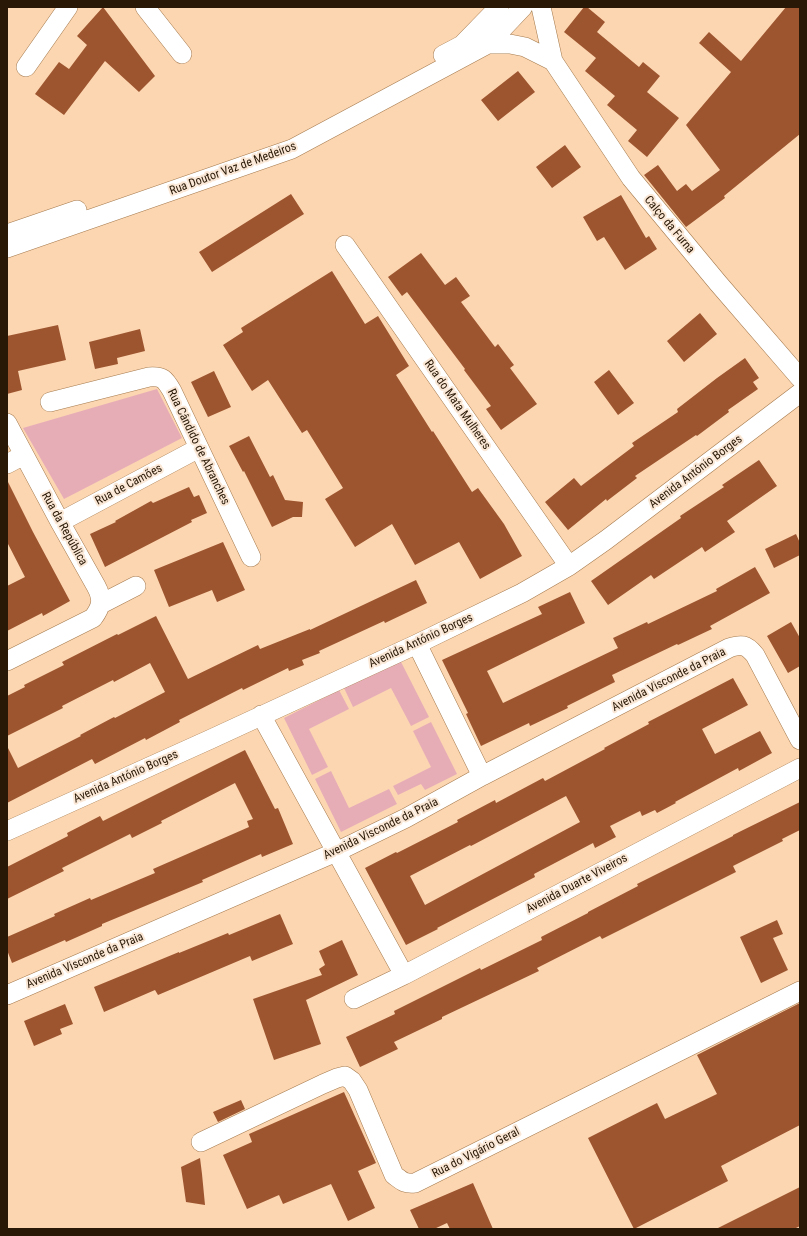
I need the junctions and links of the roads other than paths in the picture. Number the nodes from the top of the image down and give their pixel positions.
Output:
1 (68, 7) edge
2 (145, 7) edge
3 (499, 7) edge
4 (522, 7) edge
5 (541, 7) edge
6 (488, 44) junction
7 (182, 54) dead end
8 (553, 61) junction
9 (26, 67) dead end
10 (7, 234) edge
11 (345, 244) dead end
12 (7, 248) edge
13 (800, 378) edge
14 (800, 393) edge
15 (50, 402) dead end
16 (7, 423) edge
17 (199, 448) junction
18 (24, 455) junction
19 (7, 464) edge
20 (60, 522) junction
21 (250, 557) dead end
22 (569, 566) junction
23 (136, 586) dead end
24 (100, 604) junction
25 (417, 644) junction
26 (7, 661) edge
27 (261, 716) junction
28 (800, 740) edge
29 (800, 768) edge
30 (482, 776) junction
31 (7, 831) edge
32 (336, 852) junction
33 (404, 975) junction
34 (800, 992) edge
35 (7, 995) edge
36 (354, 999) dead end
37 (200, 1142) dead end

1 - 9 street
2 - 7 street
3 - 10 street, Rua Doutor Vaz de Medeiros
4 - 6 street, Rua Doutor Vaz de Medeiros
5 - 8 street, Calço da Furna
6 - 8 street
6 - 12 street, Rua Doutor Vaz de Medeiros
8 - 13 street, Calço da Furna
11 - 22 street, Rua do Mata Mulheres
14 - 22 street, Avenida António Borges
15 - 17 street, Rua Cândido de Abranches
16 - 18 street, Rua da República
17 - 20 street, Rua de Camões
17 - 21 street, Rua Cândido de Abranches
18 - 19 street
18 - 20 street, Rua da República
20 - 24 street, Rua da República
22 - 25 street, Avenida António Borges
23 - 24 street
24 - 26 street
25 - 27 street, Avenida António Borges
25 - 30 street
27 - 31 street, Avenida António Borges
27 - 32 street
28 - 30 street, Avenida Visconde da Praia
29 - 33 street, Avenida Duarte Viveiros
30 - 32 street, Avenida Visconde da Praia
32 - 33 street
32 - 35 street, Avenida Visconde da Praia
33 - 36 street, Avenida Duarte Viveiros
34 - 37 street, Rua do Vigário Geral

